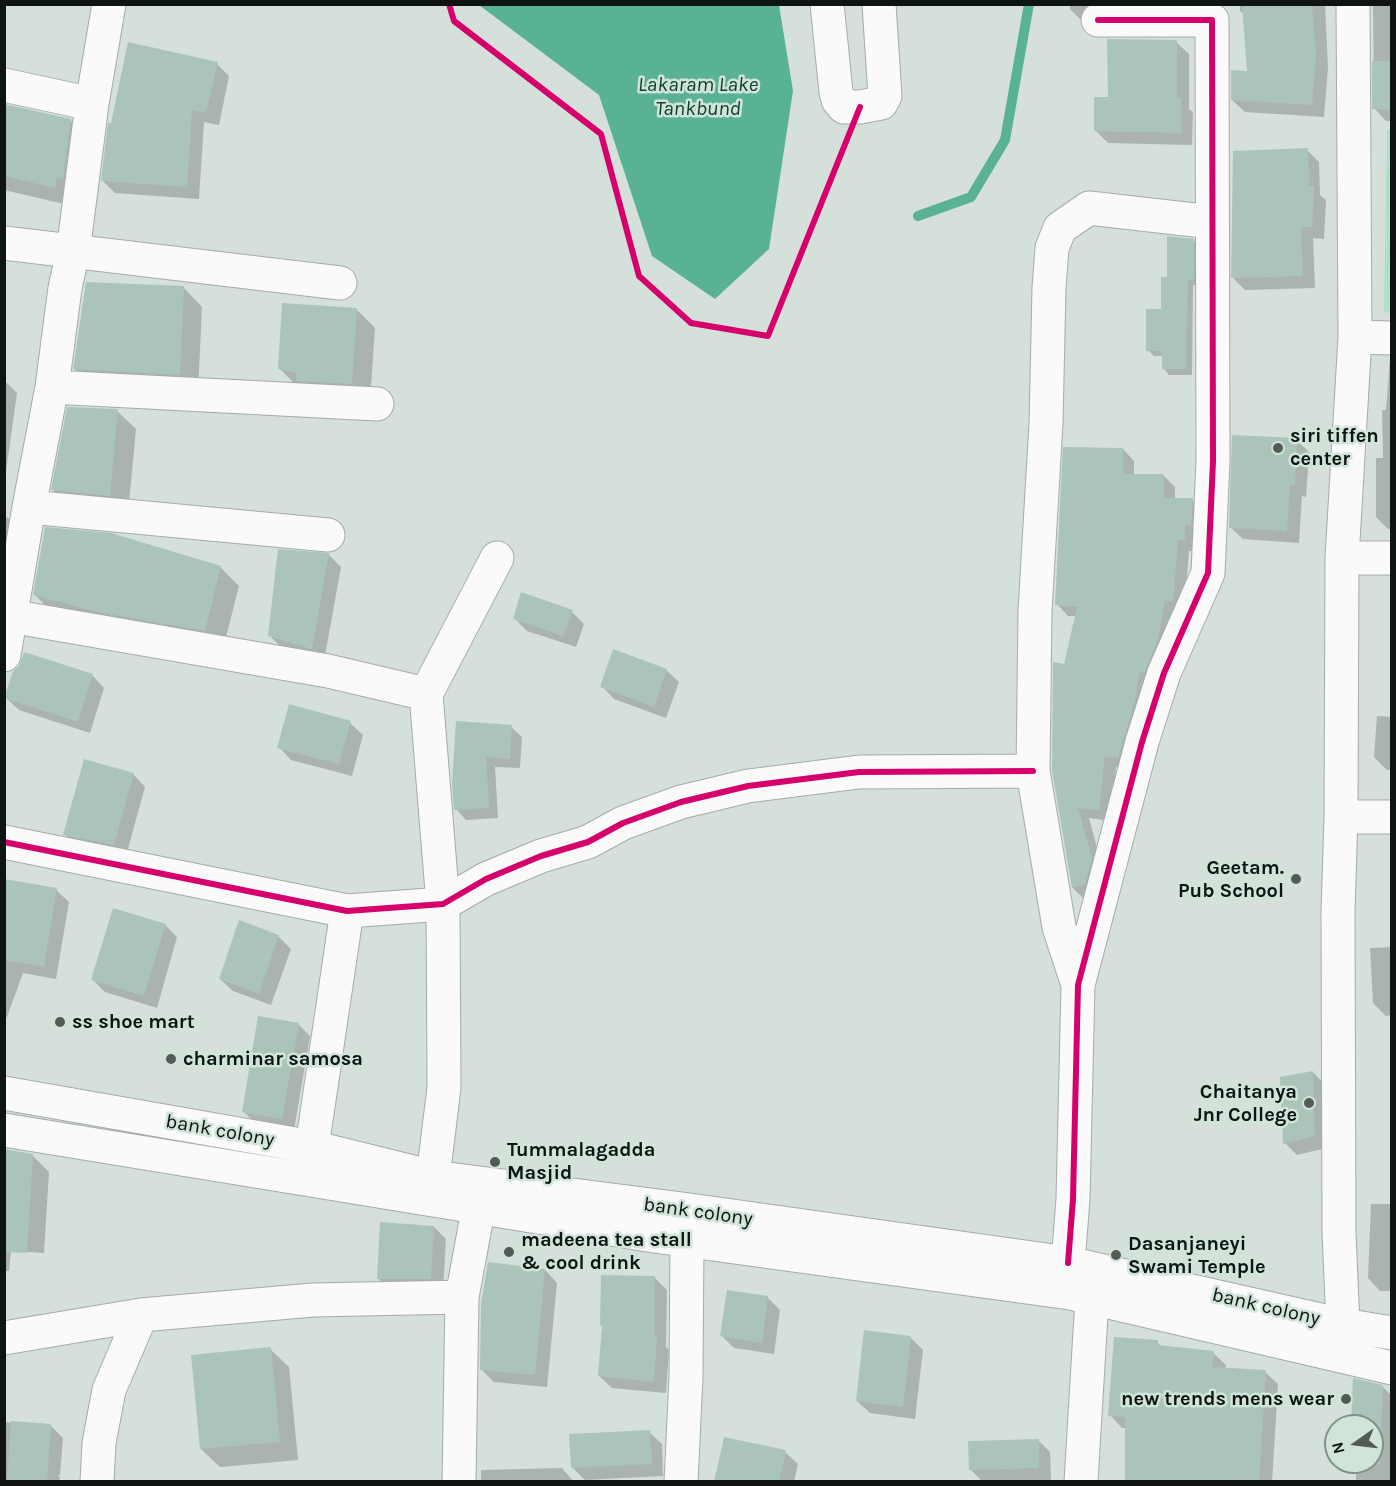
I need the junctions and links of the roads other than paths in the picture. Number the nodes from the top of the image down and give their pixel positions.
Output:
1 (109, 4) edge
2 (827, 4) edge
3 (879, 4) edge
4 (1353, 4) edge
5 (1098, 20) dead end
6 (4, 85) edge
7 (92, 104) junction
8 (1212, 222) junction
9 (4, 243) edge
10 (73, 252) junction
11 (340, 283) dead end
12 (1355, 337) junction
13 (1392, 338) edge
14 (52, 387) junction
15 (377, 404) dead end
16 (29, 507) junction
17 (328, 535) dead end
18 (497, 558) dead end
19 (1342, 558) junction
20 (1392, 558) edge
21 (8, 616) edge
22 (4, 655) edge
23 (426, 694) junction
24 (1033, 771) junction
25 (1341, 817) junction
26 (1392, 817) edge
27 (4, 842) edge
28 (442, 904) junction
29 (347, 910) junction
30 (1078, 985) junction
31 (4, 1093) edge
32 (4, 1130) edge
33 (312, 1147) junction
34 (433, 1177) junction
35 (481, 1195) junction
36 (687, 1241) junction
37 (1086, 1277) junction
38 (462, 1297) junction
39 (141, 1315) junction
40 (1343, 1325) junction
41 (1392, 1332) edge
42 (4, 1338) edge
43 (1392, 1368) edge
44 (97, 1482) edge
45 (459, 1482) edge
46 (681, 1482) edge
47 (1081, 1482) edge

1 - 7 street
2 - 3 street
4 - 12 street
5 - 8 street
6 - 7 street
7 - 10 street
8 - 24 street
8 - 30 street
9 - 10 street
10 - 11 street
10 - 14 street
12 - 13 street
12 - 19 street
14 - 15 street
14 - 16 street
16 - 17 street
16 - 21 street
18 - 23 street
19 - 20 street
19 - 25 street
21 - 22 street
21 - 23 street
23 - 28 street
24 - 28 street
24 - 30 street
25 - 26 street
25 - 40 street
27 - 29 street
28 - 29 street
28 - 34 street
29 - 33 street
30 - 37 street
31 - 33 street, bank colony
32 - 35 street
33 - 34 street, bank colony
34 - 35 street, bank colony
35 - 36 street
35 - 37 street, bank colony
35 - 38 street
36 - 37 street
36 - 46 street
37 - 40 street, bank colony
37 - 43 street
37 - 47 street
38 - 39 street
38 - 45 street
39 - 42 street
39 - 44 street
40 - 41 street, bank colony

